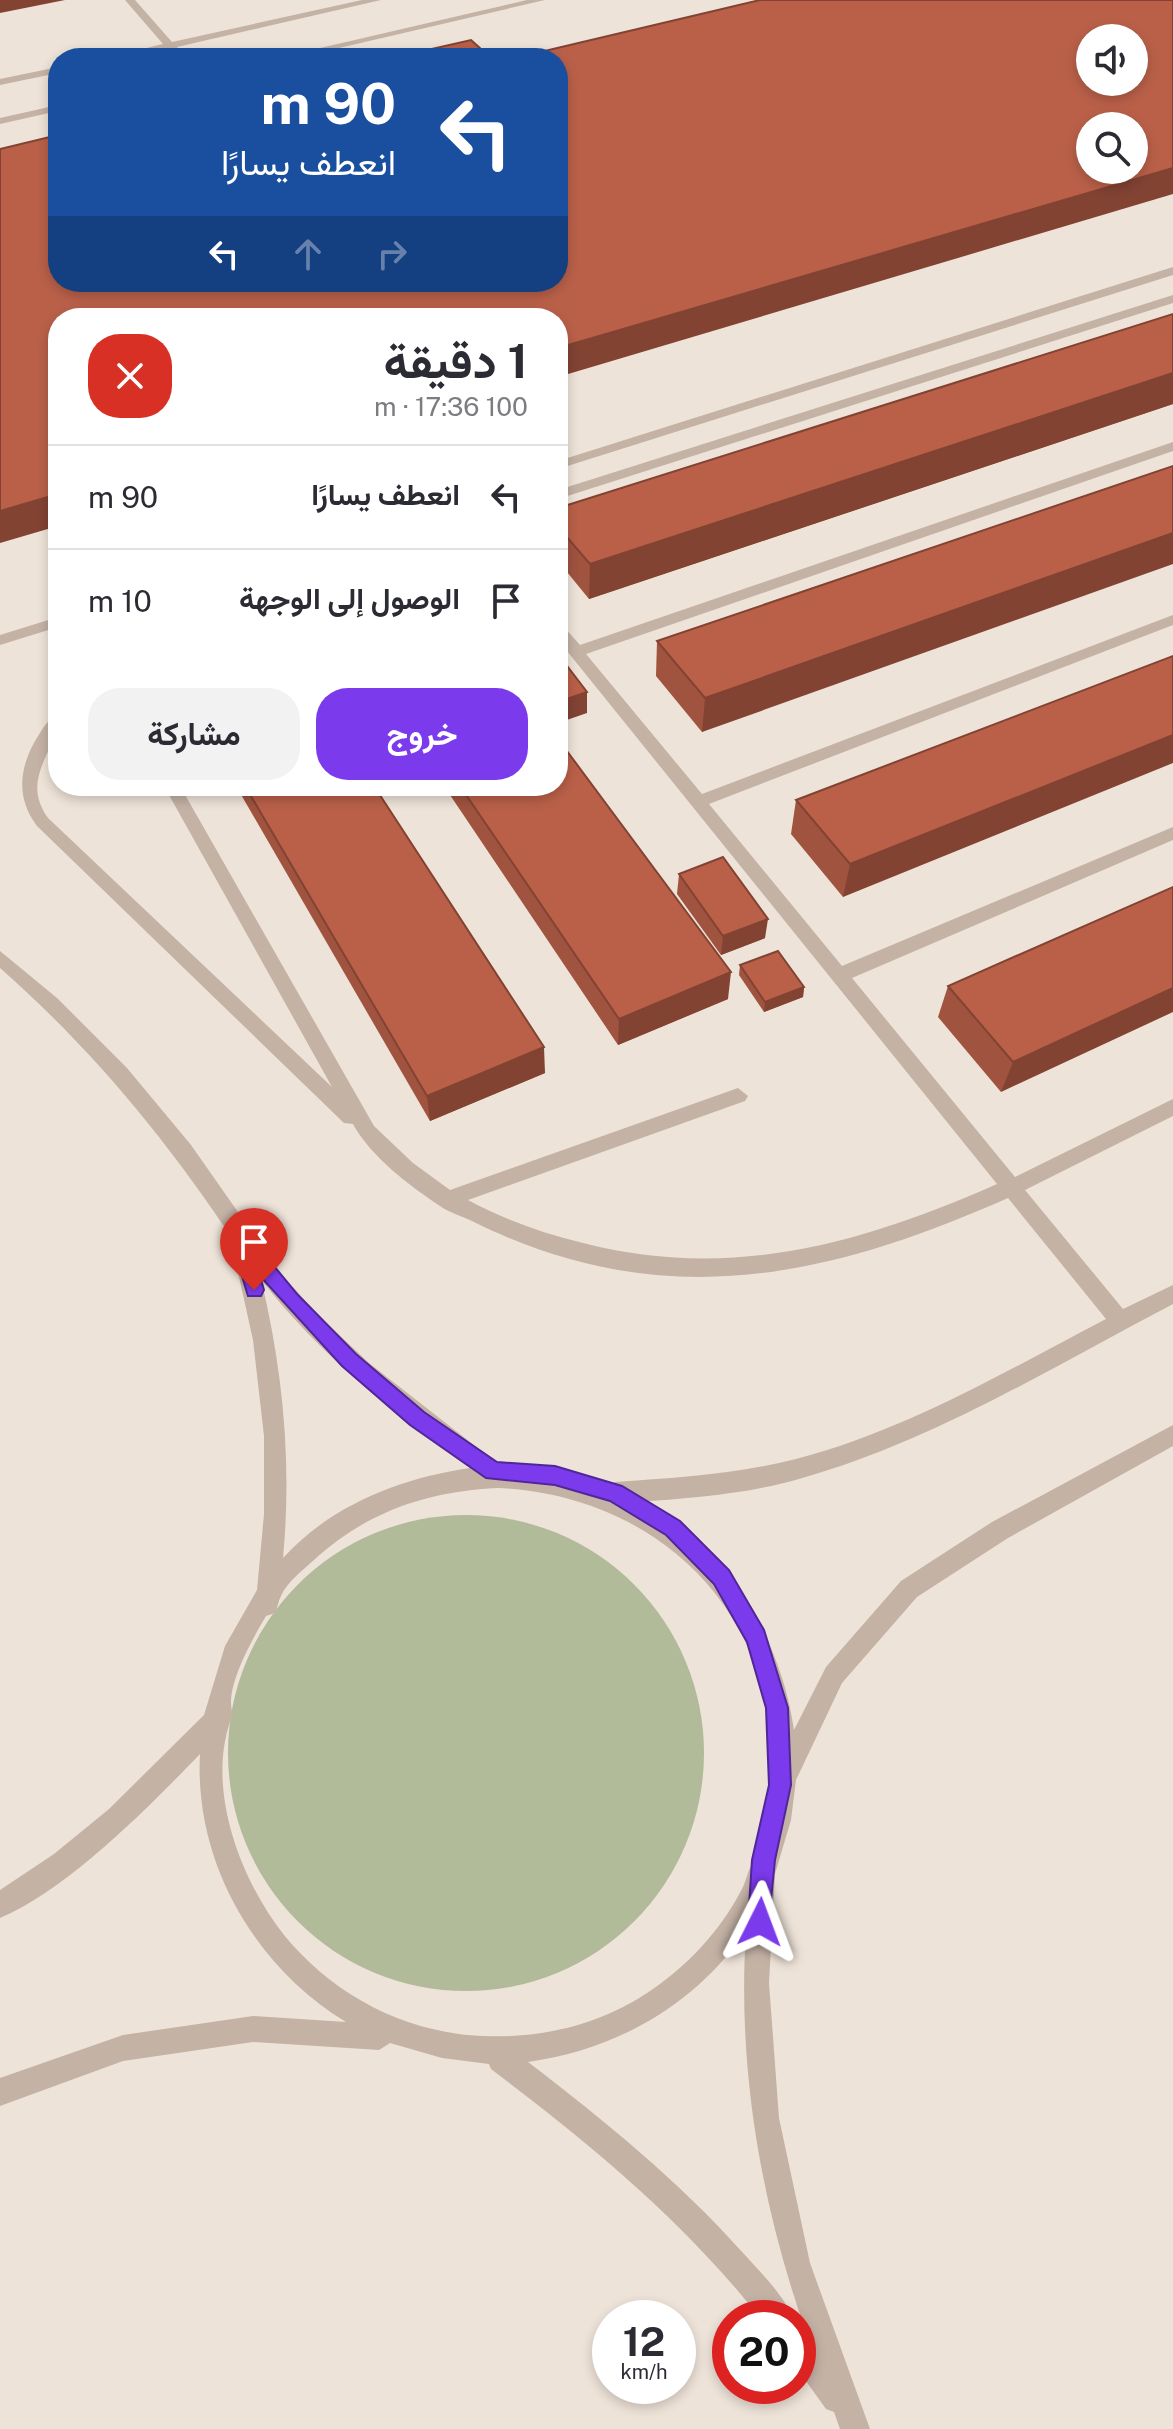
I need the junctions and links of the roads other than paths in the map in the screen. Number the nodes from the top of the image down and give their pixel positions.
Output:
1 (130, 0) edge
2 (376, 0) edge
3 (540, 0) edge
4 (346, 3) edge
5 (360, 16) dead end
6 (370, 26) dead end
7 (381, 36) junction
8 (170, 45) junction
9 (156, 48) edge
10 (173, 48) edge
11 (327, 48) edge
12 (48, 72) edge
13 (0, 82) edge
14 (48, 110) edge
15 (1, 119) edge
16 (1172, 273) edge
17 (1173, 299) edge
18 (1173, 446) edge
19 (568, 462) edge
20 (568, 492) edge
21 (1173, 620) edge
22 (48, 625) edge
23 (0, 640) edge
24 (568, 642) edge
25 (576, 652) junction
26 (48, 732) edge
27 (178, 796) edge
28 (698, 802) junction
29 (1173, 833) edge
30 (0, 958) edge
31 (840, 975) junction
32 (738, 1096) dead end
33 (1173, 1107) edge
34 (367, 1132) junction
35 (1013, 1187) junction
36 (445, 1200) junction
37 (240, 1237) junction
38 (1173, 1294) edge
39 (1120, 1321) junction
40 (1173, 1435) edge
41 (493, 1472) junction
42 (615, 1493) junction
43 (267, 1605) junction
44 (221, 1714) junction
45 (780, 1785) junction
46 (763, 1860) junction
47 (0, 1905) edge
48 (382, 2037) junction
49 (501, 2059) junction
50 (0, 2092) edge
51 (762, 2300) edge
52 (816, 2371) edge
53 (852, 2422) edge

1 - 8 street
2 - 4 street
3 - 7 street
4 - 5 street
4 - 8 street
6 - 7 street
7 - 11 street
8 - 9 street
8 - 10 street
12 - 13 street
14 - 15 street
16 - 19 street
17 - 20 street
18 - 25 street
21 - 28 street
22 - 23 street
24 - 25 street
25 - 28 street
26 - 34 street
27 - 34 street
28 - 31 street
29 - 31 street
30 - 37 street
31 - 35 street
32 - 36 street
33 - 35 street
34 - 36 street
35 - 36 street
35 - 39 street
37 - 41 street
37 - 43 street
38 - 39 street
39 - 42 street
40 - 45 street
41 - 42 street
41 - 43 street
42 - 45 street
43 - 44 street
44 - 47 street
44 - 48 street
45 - 46 street
46 - 49 street
46 - 53 street
48 - 49 street
48 - 50 street
49 - 51 street
52 - 53 street

